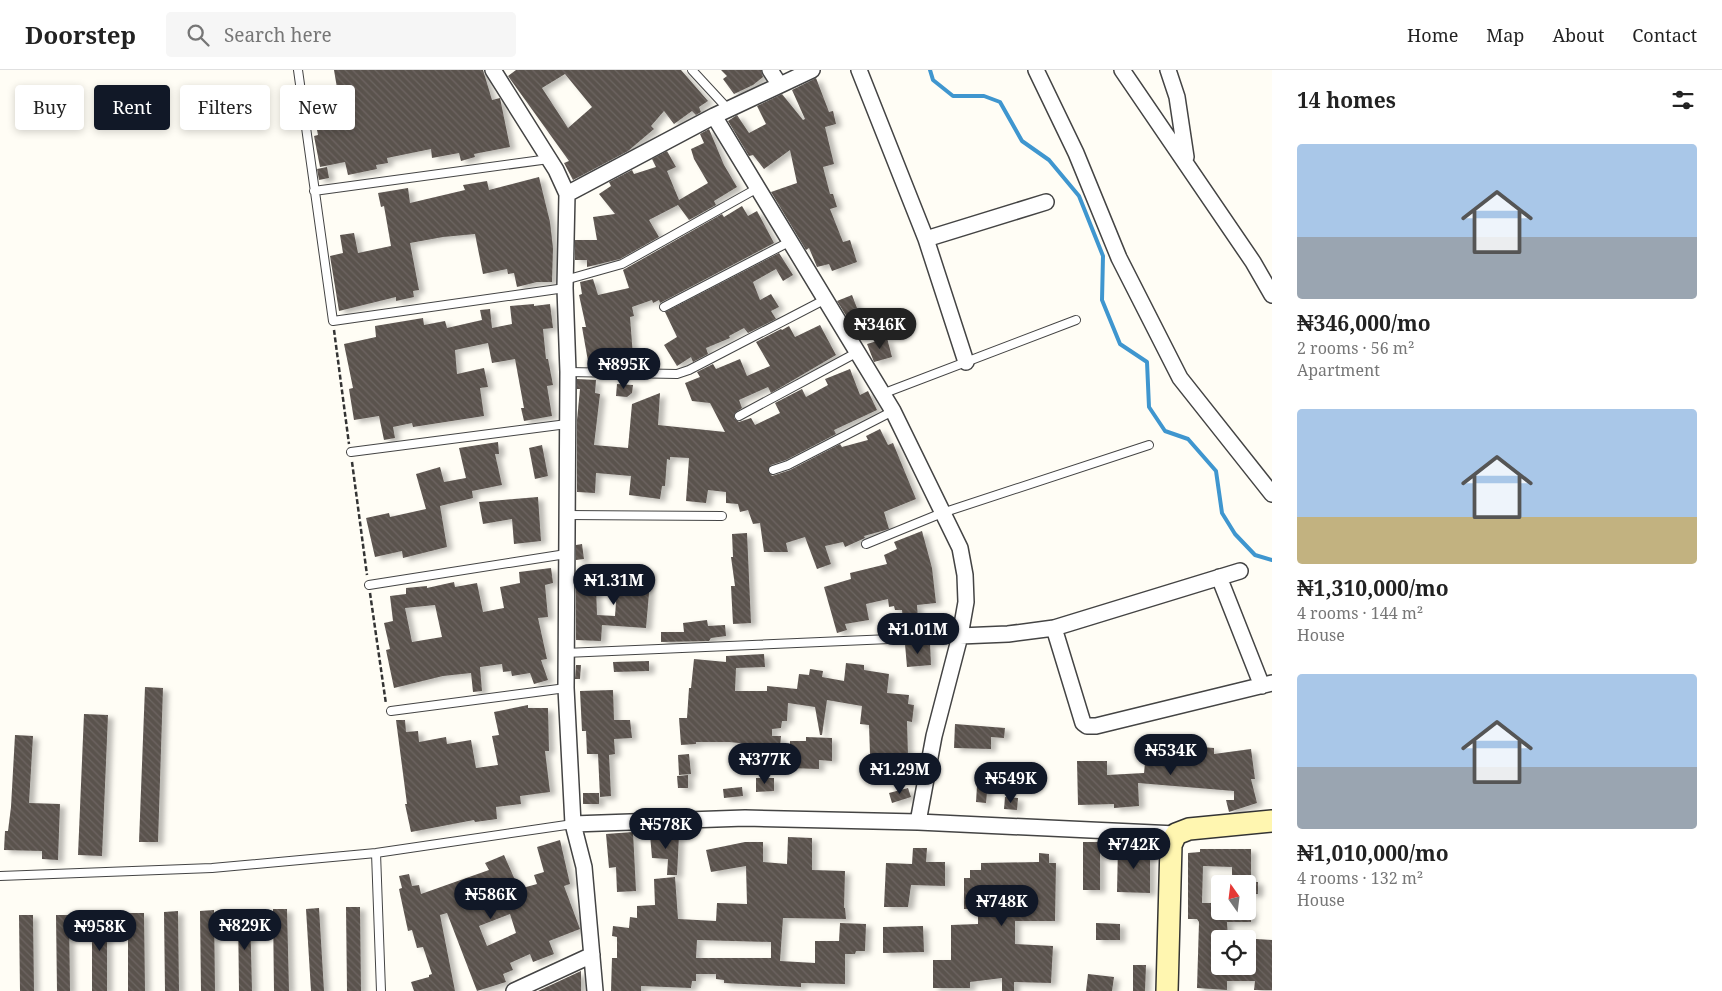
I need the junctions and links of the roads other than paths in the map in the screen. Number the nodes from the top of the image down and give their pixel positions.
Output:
1 (298, 70) edge
2 (493, 70) edge
3 (692, 70) edge
4 (770, 70) edge
5 (812, 70) edge
6 (859, 70) edge
7 (1036, 70) edge
8 (1122, 70) edge
9 (1168, 70) edge
10 (779, 84) junction
11 (728, 109) junction
12 (714, 116) junction
13 (549, 159) junction
14 (1186, 162) junction
15 (756, 189) junction
16 (314, 192) junction
17 (566, 194) junction
18 (1046, 202) dead end
19 (926, 239) junction
20 (789, 242) junction
21 (565, 284) junction
22 (1272, 296) edge
23 (824, 300) junction
24 (664, 307) dead end
25 (1076, 320) dead end
26 (856, 352) junction
27 (966, 362) junction
28 (568, 372) junction
29 (882, 394) junction
30 (893, 411) junction
31 (739, 416) dead end
32 (568, 424) junction
33 (1149, 445) dead end
34 (351, 452) road end
35 (773, 470) dead end
36 (1272, 494) edge
37 (942, 513) junction
38 (566, 515) junction
39 (722, 516) dead end
40 (866, 544) dead end
41 (566, 554) junction
42 (1240, 571) dead end
43 (1219, 577) junction
44 (369, 585) road end
45 (1054, 628) junction
46 (960, 636) junction
47 (564, 653) junction
48 (1267, 684) edge
49 (566, 688) junction
50 (391, 711) road end
51 (1272, 821) edge
52 (918, 822) junction
53 (573, 824) junction
54 (1176, 834) junction
55 (376, 853) junction
56 (0, 876) edge
57 (592, 955) junction
58 (381, 991) edge
59 (514, 991) edge
60 (596, 991) edge
61 (1167, 991) edge

1 - 16 lane
2 - 13 street
3 - 11 lane
4 - 10 street
5 - 10 street
6 - 19 street
7 - 36 street
8 - 14 street
9 - 14 street
10 - 11 street
11 - 12 street
12 - 15 street
12 - 17 street
13 - 16 lane
13 - 17 street
14 - 22 street
15 - 20 street
15 - 21 lane
16 - 21 lane
17 - 21 street
18 - 19 street
19 - 27 street
20 - 23 street
20 - 24 lane
21 - 28 street
23 - 26 street
23 - 28 lane
25 - 27 lane
26 - 29 street
26 - 31 lane
27 - 29 lane
28 - 32 street
29 - 30 street
30 - 35 lane
30 - 37 street
32 - 34 lane
32 - 38 street
33 - 37 lane
37 - 40 lane
37 - 46 street
38 - 39 lane
38 - 41 street
41 - 44 lane
41 - 47 street
42 - 43 street
43 - 45 street
43 - 48 street
45 - 46 street
45 - 48 street
46 - 47 lane
46 - 52 street
47 - 49 street
49 - 50 lane
49 - 53 street
51 - 54 street
52 - 53 street
52 - 54 street
53 - 55 lane
53 - 57 street
54 - 61 street
55 - 56 lane
55 - 58 lane
57 - 59 street
57 - 60 street

